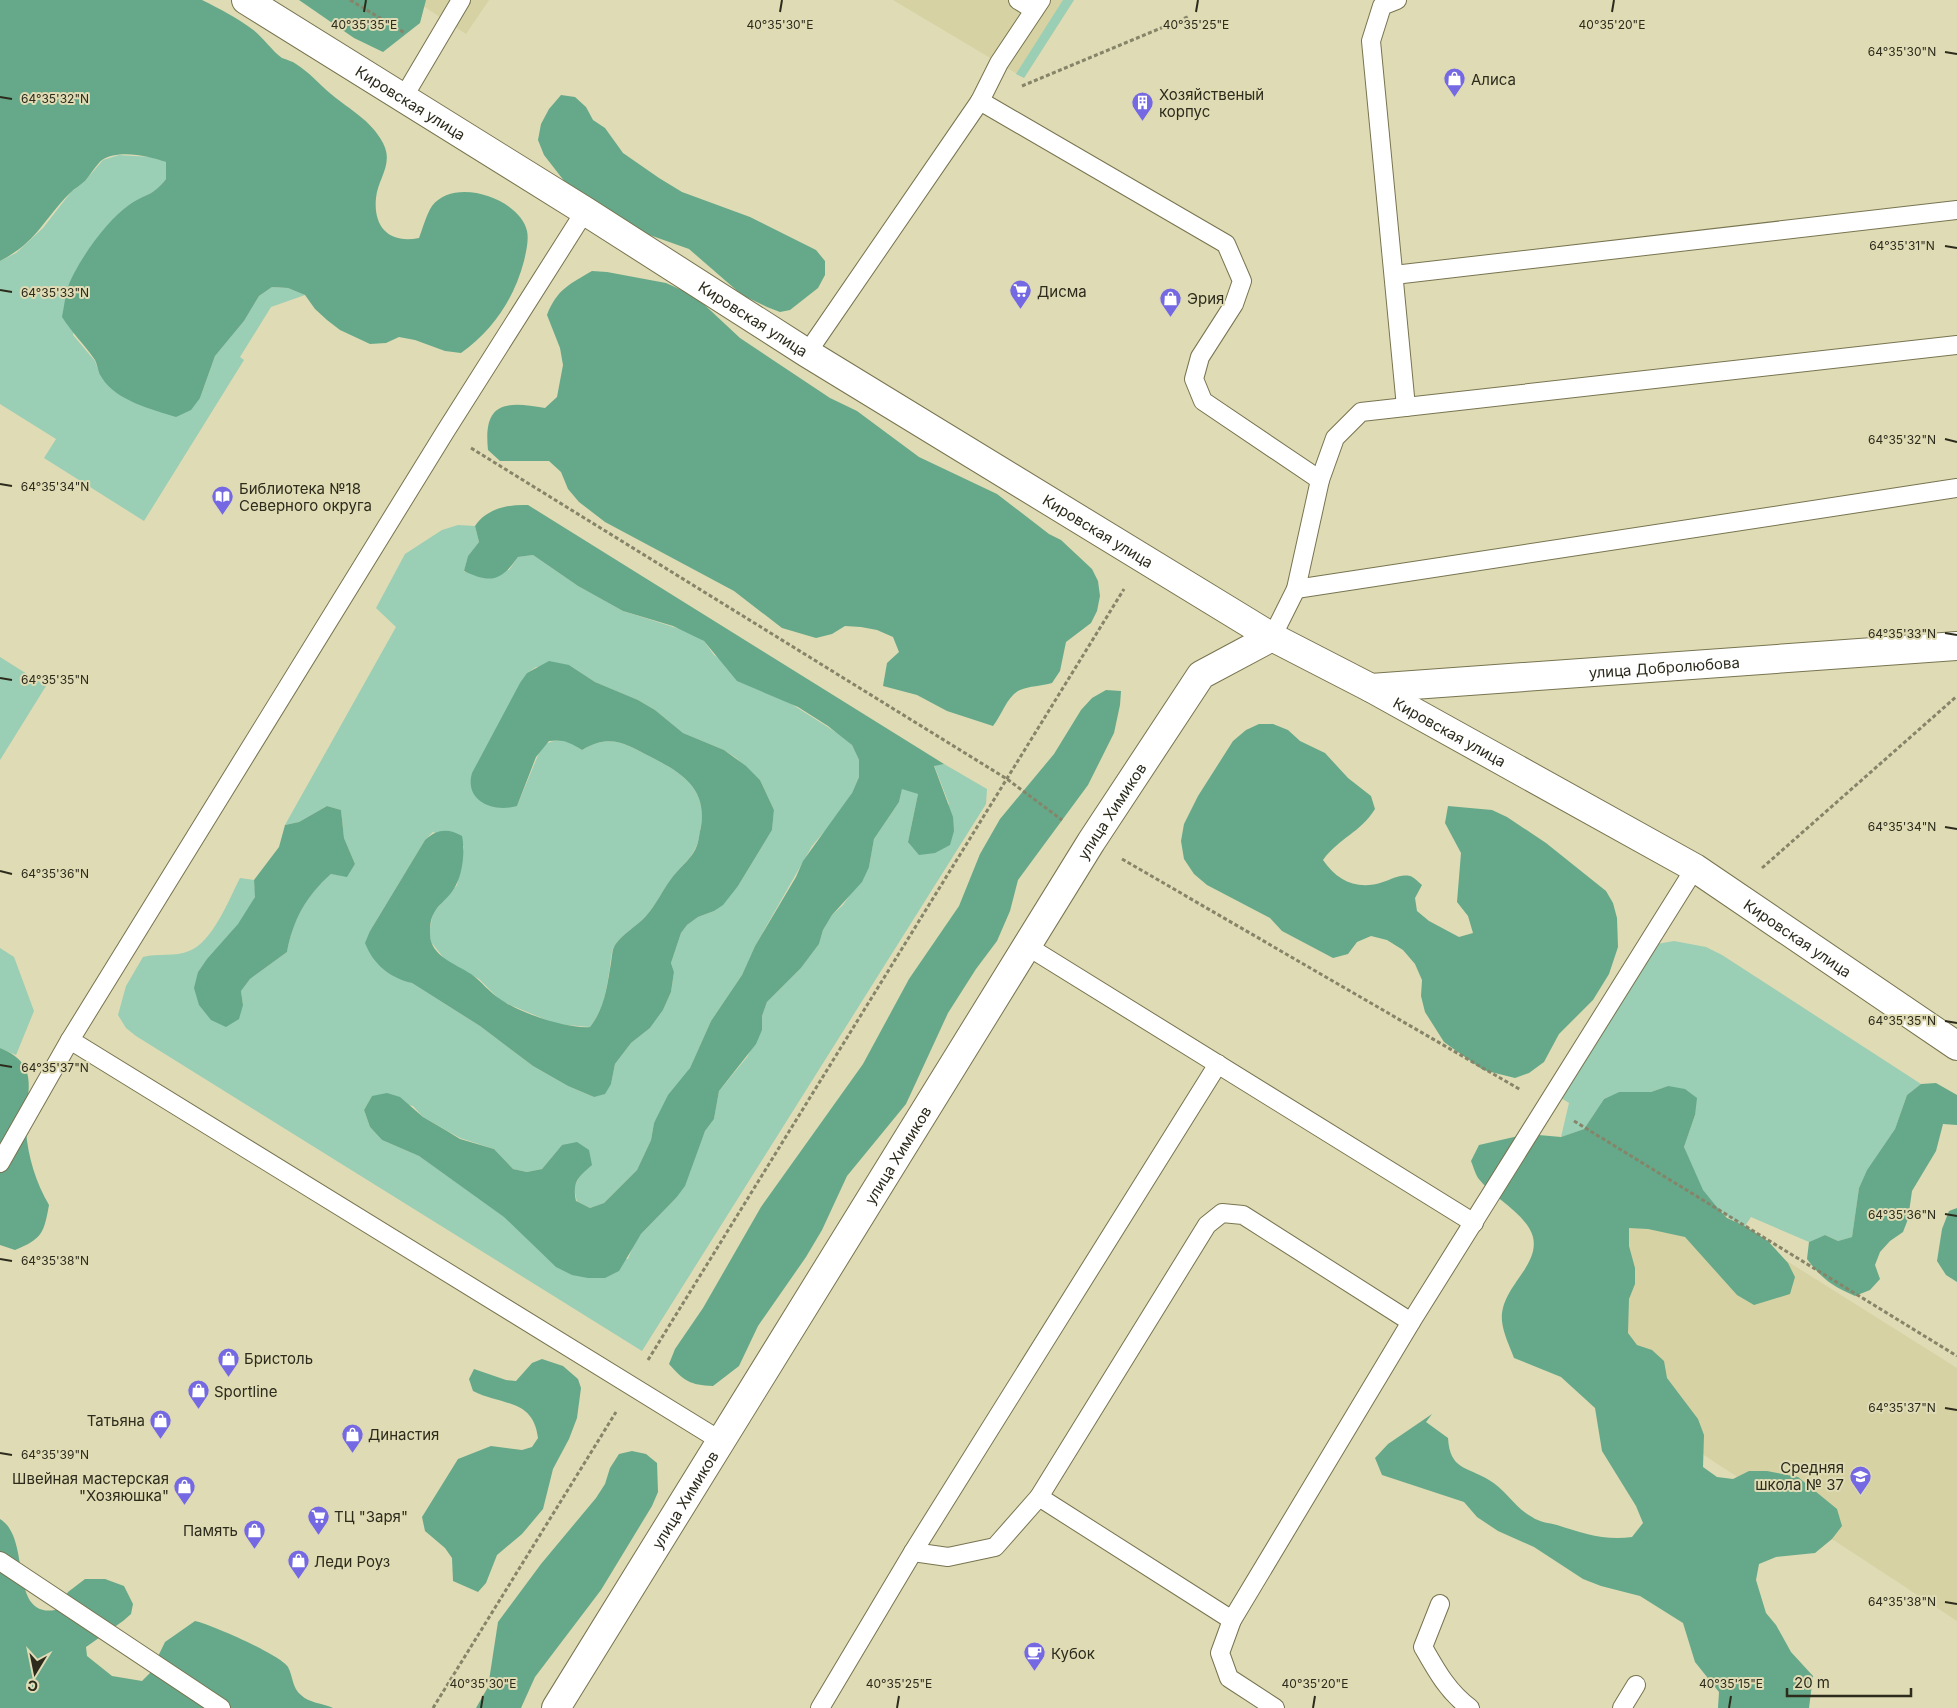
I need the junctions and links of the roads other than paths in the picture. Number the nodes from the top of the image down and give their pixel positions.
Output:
1 (246, 0) edge
2 (461, 0) edge
3 (1018, 0) edge
4 (1397, 0) edge
5 (1037, 5) edge
6 (982, 97) junction
7 (402, 98) junction
8 (1957, 210) edge
9 (585, 211) junction
10 (1394, 275) junction
11 (1957, 345) edge
12 (807, 353) junction
13 (1406, 407) junction
14 (1320, 480) junction
15 (1957, 488) edge
16 (1296, 589) junction
17 (1272, 637) junction
18 (1957, 646) edge
19 (1371, 688) junction
20 (1695, 868) junction
21 (1027, 946) junction
22 (70, 1040) junction
23 (1957, 1046) edge
24 (1218, 1064) junction
25 (0, 1163) edge
26 (1474, 1223) junction
27 (1411, 1322) junction
28 (721, 1441) junction
29 (1039, 1497) junction
30 (913, 1552) junction
31 (0, 1562) edge
32 (1440, 1604) dead end
33 (1232, 1620) junction
34 (1636, 1685) dead end
35 (1265, 1705) edge
36 (221, 1708) edge
37 (556, 1708) edge
38 (820, 1708) edge
39 (1470, 1708) edge
40 (1622, 1708) edge

1 - 7 street, Кировская улица
2 - 7 lane
3 - 5 lane
4 - 10 lane
5 - 6 lane
6 - 12 lane
6 - 14 lane
7 - 9 street, Кировская улица
8 - 10 lane
9 - 12 street, Кировская улица
9 - 22 lane
10 - 13 lane
11 - 13 lane
12 - 17 street, Кировская улица
13 - 14 lane
14 - 16 lane
15 - 16 lane
16 - 17 lane
17 - 19 street, Кировская улица
17 - 21 street, улица Химиков
18 - 19 street, улица Добролюбова
19 - 20 street, Кировская улица
20 - 23 street, Кировская улица
20 - 26 lane
21 - 24 lane
21 - 28 street, улица Химиков
22 - 25 lane
22 - 28 lane
24 - 26 lane
24 - 30 lane
26 - 27 lane
27 - 29 lane
27 - 33 lane
28 - 37 street, улица Химиков
29 - 30 lane
29 - 33 lane
30 - 38 lane
31 - 36 lane
32 - 39 lane
33 - 35 lane
34 - 40 lane

